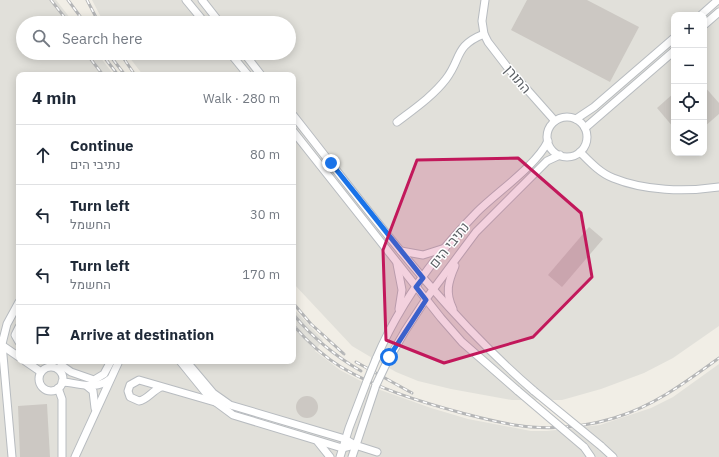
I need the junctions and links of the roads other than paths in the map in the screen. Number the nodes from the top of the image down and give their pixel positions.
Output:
1 (186, 0) edge
2 (202, 0) edge
3 (485, 0) edge
4 (718, 0) edge
5 (704, 12) edge
6 (719, 12) edge
7 (199, 16) edge
8 (215, 16) edge
9 (707, 22) edge
10 (484, 34) junction
11 (671, 41) edge
12 (671, 54) edge
13 (236, 60) edge
14 (249, 60) edge
15 (246, 72) edge
16 (259, 72) edge
17 (296, 119) edge
18 (576, 119) junction
19 (555, 121) junction
20 (397, 122) dead end
21 (585, 128) junction
22 (296, 135) edge
23 (548, 141) junction
24 (580, 152) junction
25 (560, 155) junction
26 (719, 187) edge
27 (446, 248) junction
28 (463, 250) junction
29 (401, 251) junction
30 (397, 262) junction
31 (423, 278) junction
32 (416, 287) junction
33 (433, 291) junction
34 (426, 300) junction
35 (16, 308) edge
36 (398, 314) junction
37 (460, 322) junction
38 (1, 344) edge
39 (16, 355) edge
40 (29, 364) edge
41 (47, 364) edge
42 (109, 364) edge
43 (118, 364) edge
44 (183, 364) edge
45 (189, 364) edge
46 (61, 365) edge
47 (41, 372) junction
48 (112, 377) junction
49 (60, 385) junction
50 (87, 386) junction
51 (161, 387) dead end
52 (215, 402) junction
53 (238, 408) junction
54 (95, 412) junction
55 (345, 439) junction
56 (316, 440) junction
57 (355, 445) junction
58 (342, 448) junction
59 (377, 452) dead end
60 (12, 457) edge
61 (62, 457) edge
62 (75, 457) edge
63 (330, 457) edge
64 (340, 457) edge
65 (352, 457) edge
66 (591, 457) edge
67 (614, 457) edge

1 - 7 street
2 - 8 street
3 - 10 street
4 - 5 street
6 - 9 street
10 - 19 street, התורן
10 - 20 street
11 - 18 street
12 - 21 street
13 - 15 street
14 - 16 street
17 - 29 street
18 - 19 street
18 - 21 street
19 - 23 street
21 - 24 street
22 - 30 street
23 - 25 street
23 - 27 street, נתיבי הים
24 - 25 street
24 - 26 street
25 - 28 street, נתיבי הים
27 - 29 street
27 - 31 street, נתיבי הים
28 - 33 street, נתיבי הים
28 - 37 street
29 - 31 street
30 - 32 street
30 - 36 street
31 - 32 street, נתיבי הים
31 - 33 street
32 - 34 street
32 - 36 street, נתיבי הים
33 - 34 street, נתיבי הים
33 - 37 street
34 - 57 street, נתיבי הים, bridge
34 - 66 street, bridge
35 - 38 street
36 - 55 street, נתיבי הים, bridge
37 - 67 street, bridge
38 - 39 street
38 - 60 street
40 - 47 street
41 - 46 street
41 - 47 street
42 - 46 street
43 - 48 street
44 - 52 street
45 - 53 street
46 - 49 street
47 - 49 street
48 - 50 street
48 - 54 street
49 - 50 street
49 - 61 street
50 - 54 street
51 - 52 street
52 - 53 street
52 - 56 street
53 - 55 street
54 - 62 street
55 - 57 street
55 - 58 street, נתיבי הים
56 - 58 street
56 - 63 street
57 - 58 street
57 - 59 street
57 - 65 street, נתיבי הים
58 - 64 street, נתיבי הים

